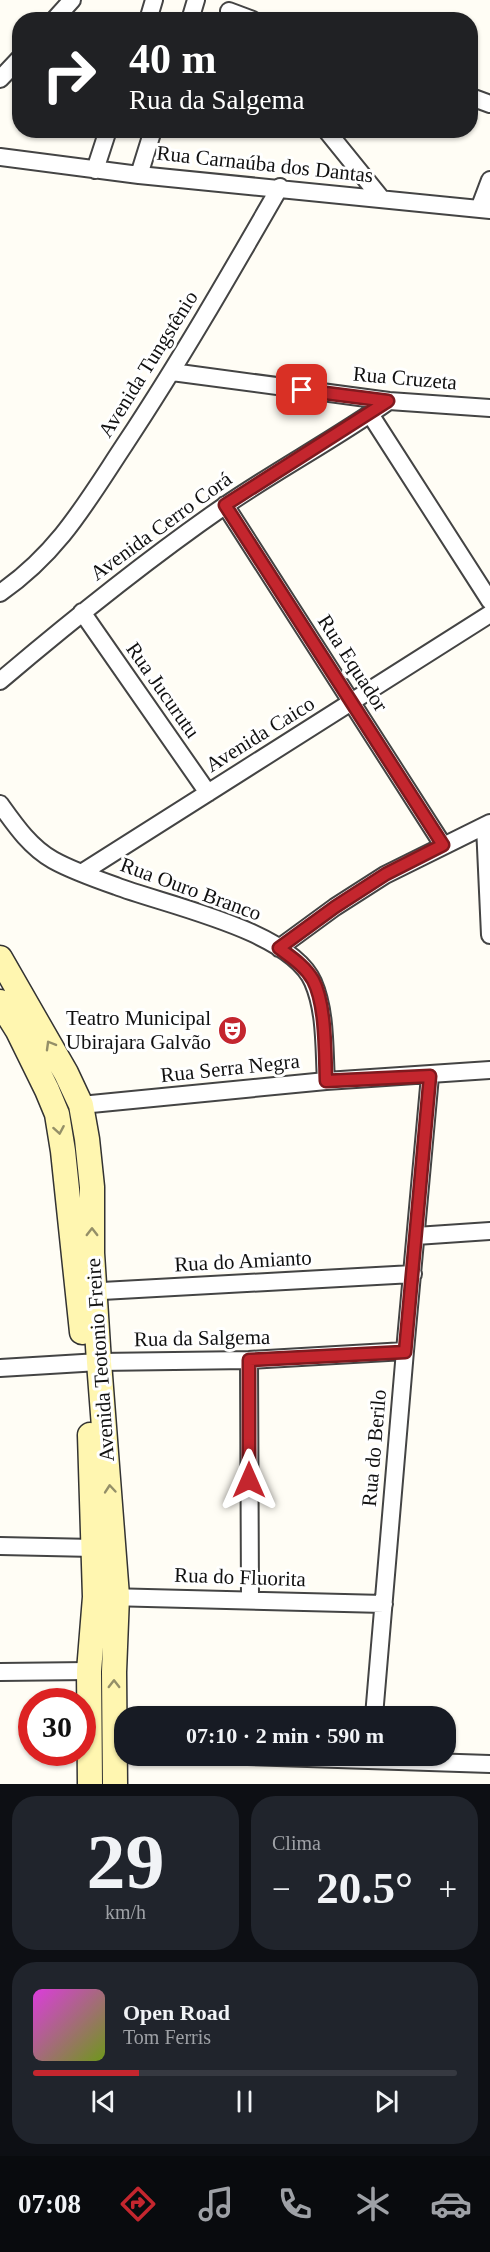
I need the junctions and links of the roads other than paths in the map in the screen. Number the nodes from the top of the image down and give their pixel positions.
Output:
1 (72, 0) edge
2 (61, 12) edge
3 (12, 66) edge
4 (0, 79) edge
5 (105, 138) edge
6 (151, 138) edge
7 (332, 138) edge
8 (0, 158) edge
9 (95, 170) junction
10 (139, 175) junction
11 (490, 180) edge
12 (280, 187) junction
13 (381, 198) junction
14 (485, 209) edge
15 (172, 372) junction
16 (388, 401) junction
17 (490, 408) edge
18 (370, 414) junction
19 (225, 505) junction
20 (0, 593) edge
21 (490, 601) edge
22 (82, 612) junction
23 (490, 614) edge
24 (0, 681) edge
25 (351, 703) junction
26 (208, 794) junction
27 (0, 804) edge
28 (487, 825) edge
29 (443, 845) junction
30 (83, 872) junction
31 (490, 935) edge
32 (279, 948) junction
33 (0, 958) edge
34 (0, 1002) edge
35 (490, 1070) edge
36 (430, 1076) junction
37 (326, 1081) junction
38 (81, 1105) junction
39 (490, 1231) edge
40 (416, 1236) junction
41 (413, 1274) junction
42 (85, 1292) junction
43 (405, 1352) junction
44 (249, 1360) junction
45 (92, 1362) junction
46 (0, 1368) edge
47 (0, 1546) edge
48 (94, 1548) junction
49 (106, 1597) junction
50 (250, 1599) junction
51 (384, 1604) junction
52 (89, 1671) junction
53 (0, 1672) edge
54 (89, 1688) edge
55 (115, 1706) edge
56 (376, 1706) edge
57 (96, 1749) edge
58 (114, 1751) edge
59 (456, 1762) edge
60 (490, 1764) edge
61 (89, 1766) edge
62 (117, 1766) edge
63 (90, 1784) edge
64 (115, 1784) edge

1 - 2 street
3 - 4 street
5 - 9 street
6 - 10 street
7 - 13 street
8 - 9 street, Rua Carnaúba dos Dantas
9 - 10 street, Rua Carnaúba dos Dantas
10 - 12 street, Rua Carnaúba dos Dantas
11 - 14 street
12 - 13 street, Rua Carnaúba dos Dantas
12 - 15 street, Avenida Tungstênio
13 - 14 street, Rua Carnaúba dos Dantas
15 - 16 street, Rua Cruzeta
15 - 20 street, Avenida Tungstênio
16 - 17 street, Rua Cruzeta
16 - 18 street, Avenida Cerro Corá
18 - 19 street, Avenida Cerro Corá
18 - 21 street
19 - 22 street, Avenida Cerro Corá
19 - 25 street, Rua Equador
22 - 24 street, Avenida Cerro Corá
22 - 26 street, Rua Jucurutu
23 - 25 street, Avenida Caico
25 - 26 street, Avenida Caico
25 - 29 street, Rua Equador
26 - 30 street, Avenida Caico
27 - 30 street, Rua Ouro Branco
28 - 29 street
28 - 31 street
29 - 32 street
30 - 32 street, Rua Ouro Branco
32 - 37 street, Rua Ouro Branco
38 -> 33 street, Avenida Teotonio Freire
34 -> 42 street, Avenida Teotonio Freire
35 - 36 street, Rua Serra Negra
36 - 37 street, Rua Serra Negra
36 - 40 street, Rua do Berilo
37 - 38 street, Rua Serra Negra
42 -> 38 street, Avenida Teotonio Freire
39 - 40 street
40 - 41 street, Rua do Berilo
41 - 42 street, Rua do Amianto
41 - 43 street, Rua do Berilo
42 - 45 street, Avenida Teotonio Freire
43 - 44 street, Rua da Salgema
43 - 51 street, Rua do Berilo
44 - 45 street, Rua da Salgema
44 - 50 street
45 - 46 street, Rua da Salgema
45 - 48 street, Avenida Teotonio Freire
49 -> 45 street, Avenida Teotonio Freire
47 - 48 street
48 - 49 street, Avenida Teotonio Freire
49 - 50 street, Rua do Fluorita
49 - 52 street, Avenida Teotonio Freire
55 -> 49 street, Avenida Teotonio Freire
50 - 51 street, Rua do Fluorita
51 - 56 street, Rua do Berilo
52 - 53 street
52 - 54 street, Avenida Teotonio Freire
57 - 58 street
59 - 60 street
61 - 63 street, Avenida Teotonio Freire
62 - 64 street, Avenida Teotonio Freire

